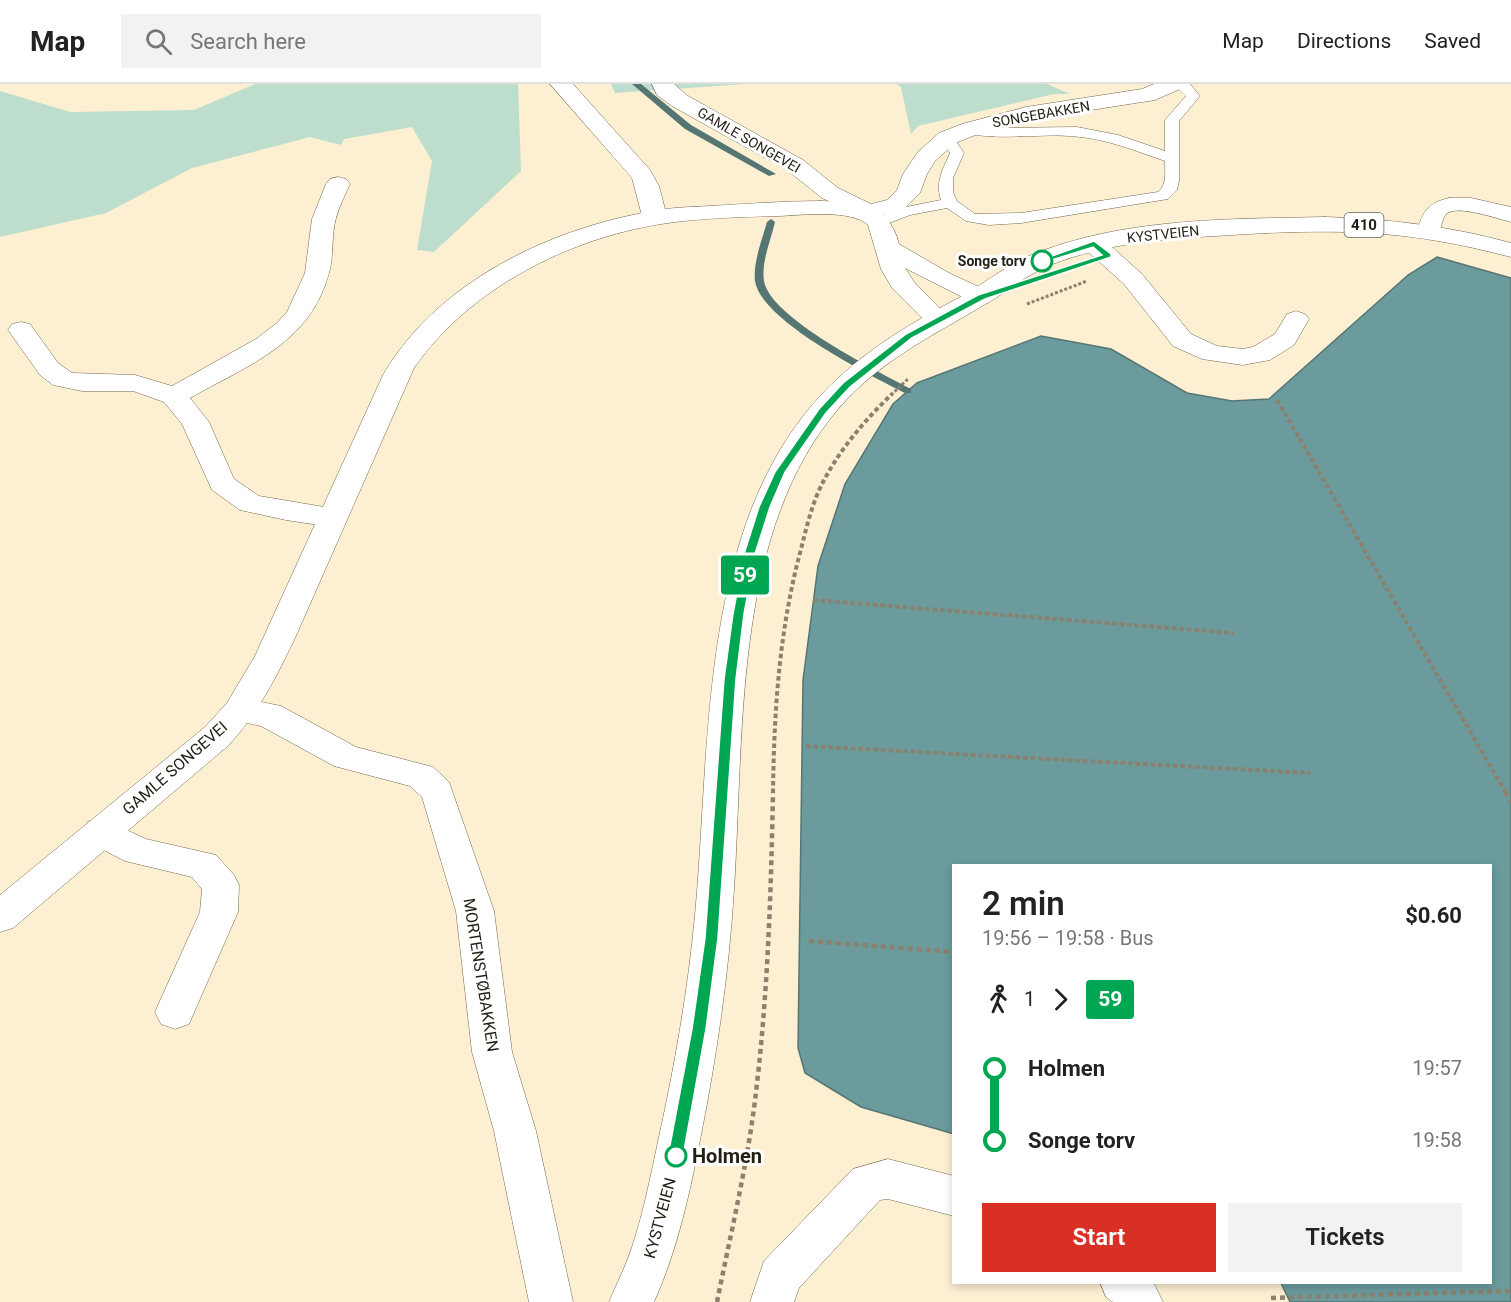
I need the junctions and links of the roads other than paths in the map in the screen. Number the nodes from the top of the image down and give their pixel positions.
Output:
1 (561, 84) edge
2 (663, 84) edge
3 (1090, 84) edge
4 (1172, 84) edge
5 (1180, 84) edge
6 (1109, 102) junction
7 (970, 129) junction
8 (947, 138) junction
9 (1170, 158) junction
10 (338, 184) dead end
11 (950, 203) junction
12 (1511, 215) edge
13 (655, 217) junction
14 (879, 227) junction
15 (1429, 231) junction
16 (1511, 250) edge
17 (1108, 255) junction
18 (981, 297) junction
19 (938, 319) junction
20 (1296, 319) dead end
21 (21, 330) dead end
22 (174, 396) junction
23 (332, 517) junction
24 (241, 710) junction
25 (101, 832) junction
26 (0, 917) edge
27 (175, 1012) dead end
28 (952, 1195) edge
29 (1125, 1284) edge
30 (640, 1293) edge
31 (551, 1302) edge
32 (772, 1302) edge
33 (1141, 1302) edge

1 - 13 street
2 - 14 street, GAMLE SONGEVEI
3 - 6 street, SONGEBAKKEN
4 - 6 street, SONGEBAKKEN
5 - 9 lane
6 - 7 street, SONGEBAKKEN
7 - 8 street, SONGEBAKKEN
7 - 9 lane
8 - 11 lane
8 - 14 street, SONGEBAKKEN
9 - 11 lane
10 - 22 street
11 - 14 lane
12 - 15 street
13 - 14 street, GAMLE SONGEVEI
13 - 23 street, GAMLE SONGEVEI
14 - 18 street, GAMLE SONGEVEI
14 - 19 street
15 - 16 street, KYSTVEIEN / 410
15 - 17 street, KYSTVEIEN / 410
17 - 18 street, KYSTVEIEN / 410
17 - 20 street
18 - 19 street, KYSTVEIEN / 410
19 - 30 street, KYSTVEIEN / 410
21 - 22 street
22 - 23 street
23 - 24 street, GAMLE SONGEVEI
24 - 25 street, GAMLE SONGEVEI
24 - 31 street, MORTENSTØBAKKEN
25 - 26 street, GAMLE SONGEVEI
25 - 27 street
28 - 32 street
29 - 33 street

